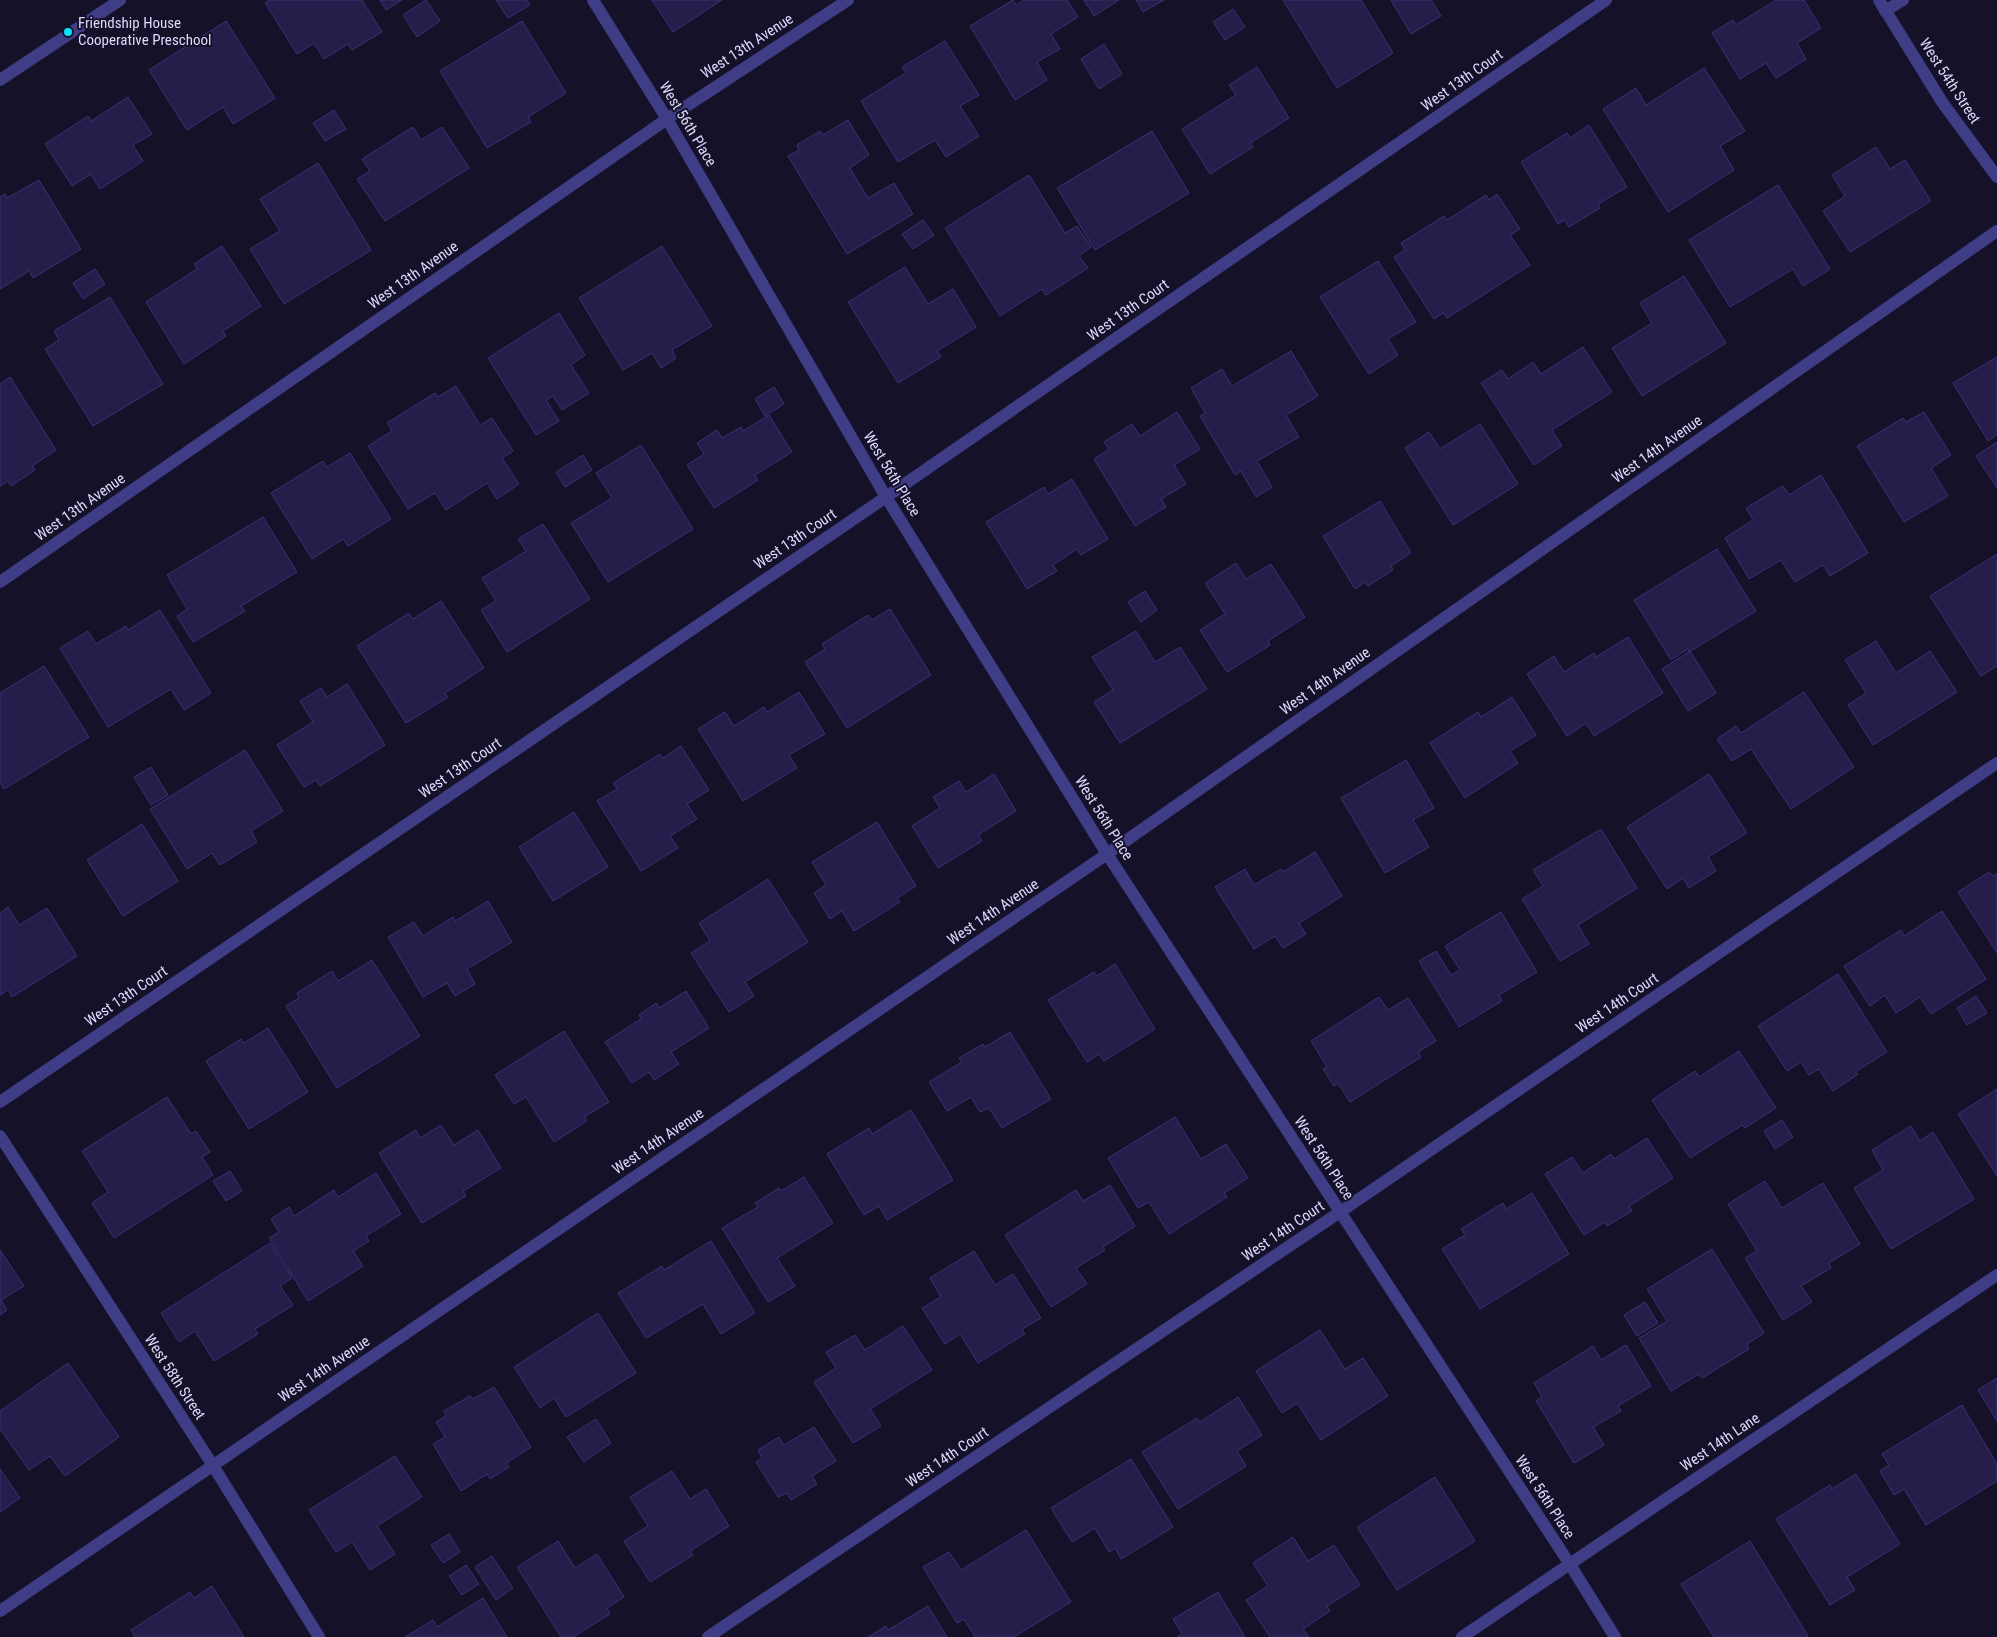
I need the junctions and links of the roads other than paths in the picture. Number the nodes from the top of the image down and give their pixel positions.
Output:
1 (120, 0) edge
2 (593, 0) edge
3 (848, 0) edge
4 (1606, 0) edge
5 (1902, 0) edge
6 (1882, 5) edge
7 (0, 80) edge
8 (666, 119) junction
9 (1997, 177) edge
10 (1997, 231) edge
11 (886, 497) junction
12 (0, 582) edge
13 (1997, 763) edge
14 (1107, 854) junction
15 (0, 1102) edge
16 (0, 1136) edge
17 (1340, 1212) junction
18 (1997, 1275) edge
19 (212, 1464) junction
20 (1569, 1563) junction
21 (0, 1611) edge
22 (319, 1637) edge
23 (708, 1637) edge
24 (1462, 1637) edge
25 (1615, 1637) edge

1 - 7 street
2 - 8 street, West 56th Place
3 - 8 street, West 13th Avenue
4 - 11 street, West 13th Court
5 - 6 street
6 - 9 street, West 54th Street
8 - 11 street, West 56th Place
8 - 12 street, West 13th Avenue
10 - 14 street, West 14th Avenue
11 - 14 street, West 56th Place
11 - 15 street, West 13th Court
13 - 17 street, West 14th Court
14 - 17 street, West 56th Place
14 - 19 street, West 14th Avenue
16 - 19 street, West 58th Street
17 - 20 street, West 56th Place
17 - 23 street, West 14th Court
18 - 20 street, West 14th Lane
19 - 21 street, West 14th Avenue
19 - 22 street, West 58th Street
20 - 24 street, West 14th Lane
20 - 25 street, West 56th Place

